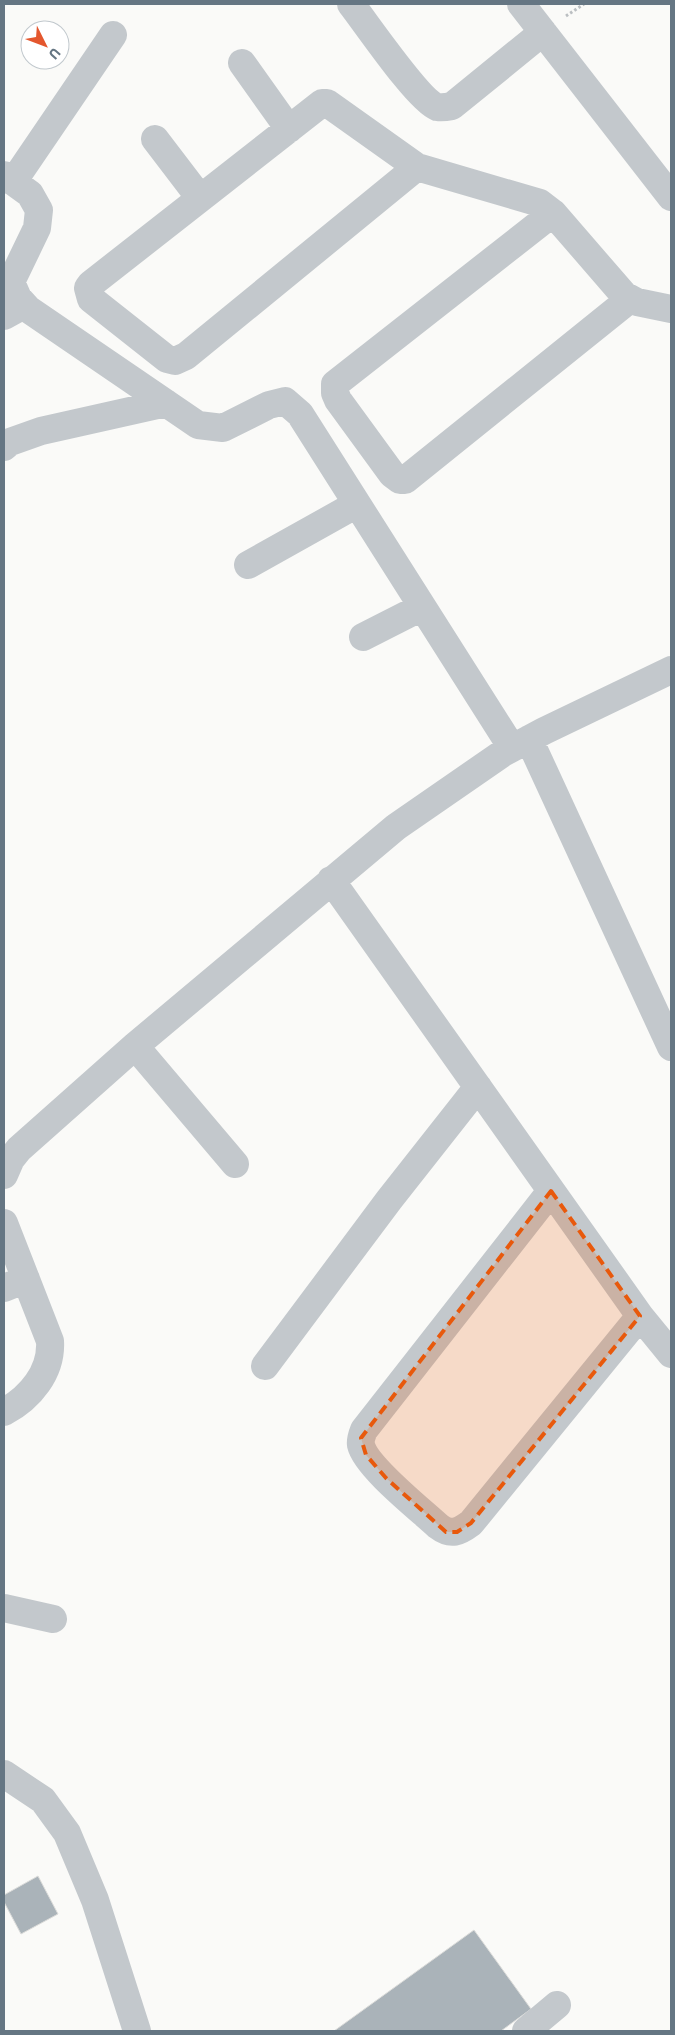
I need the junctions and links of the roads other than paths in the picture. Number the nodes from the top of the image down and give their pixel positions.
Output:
1 (351, 4) edge
2 (520, 4) edge
3 (543, 32) junction
4 (113, 35) dead end
5 (242, 63) dead end
6 (289, 128) junction
7 (155, 139) dead end
8 (417, 167) junction
9 (8, 179) edge
10 (671, 197) edge
11 (200, 198) junction
12 (553, 213) junction
13 (630, 299) junction
14 (671, 309) edge
15 (14, 310) edge
16 (166, 403) junction
17 (4, 447) edge
18 (357, 504) junction
19 (248, 565) dead end
20 (422, 607) junction
21 (363, 637) dead end
22 (671, 670) edge
23 (521, 744) junction
24 (331, 880) junction
25 (135, 1046) junction
26 (671, 1047) edge
27 (478, 1087) junction
28 (235, 1164) dead end
29 (4, 1175) edge
30 (551, 1191) junction
31 (4, 1223) edge
32 (15, 1283) edge
33 (640, 1316) junction
34 (671, 1354) edge
35 (265, 1366) dead end
36 (4, 1412) edge
37 (4, 1608) edge
38 (53, 1619) dead end
39 (4, 1774) edge
40 (557, 2005) dead end
41 (137, 2031) edge
42 (526, 2031) edge

1 - 3 street
2 - 3 street
3 - 10 street
4 - 9 street
5 - 6 street
6 - 8 street
6 - 11 street
7 - 11 street
8 - 11 street
8 - 12 street
9 - 15 street
12 - 13 street
12 - 13 street
13 - 14 street
15 - 16 street
16 - 17 street
16 - 18 street
18 - 19 street
18 - 20 street
20 - 21 street
20 - 23 street
22 - 23 street
23 - 24 street
23 - 26 street
24 - 25 street
24 - 27 street
25 - 28 street
25 - 29 street
27 - 30 street
27 - 35 street
30 - 33 street
30 - 33 street
31 - 32 street
32 - 36 street
33 - 34 street
37 - 38 street
39 - 41 street
40 - 42 street

